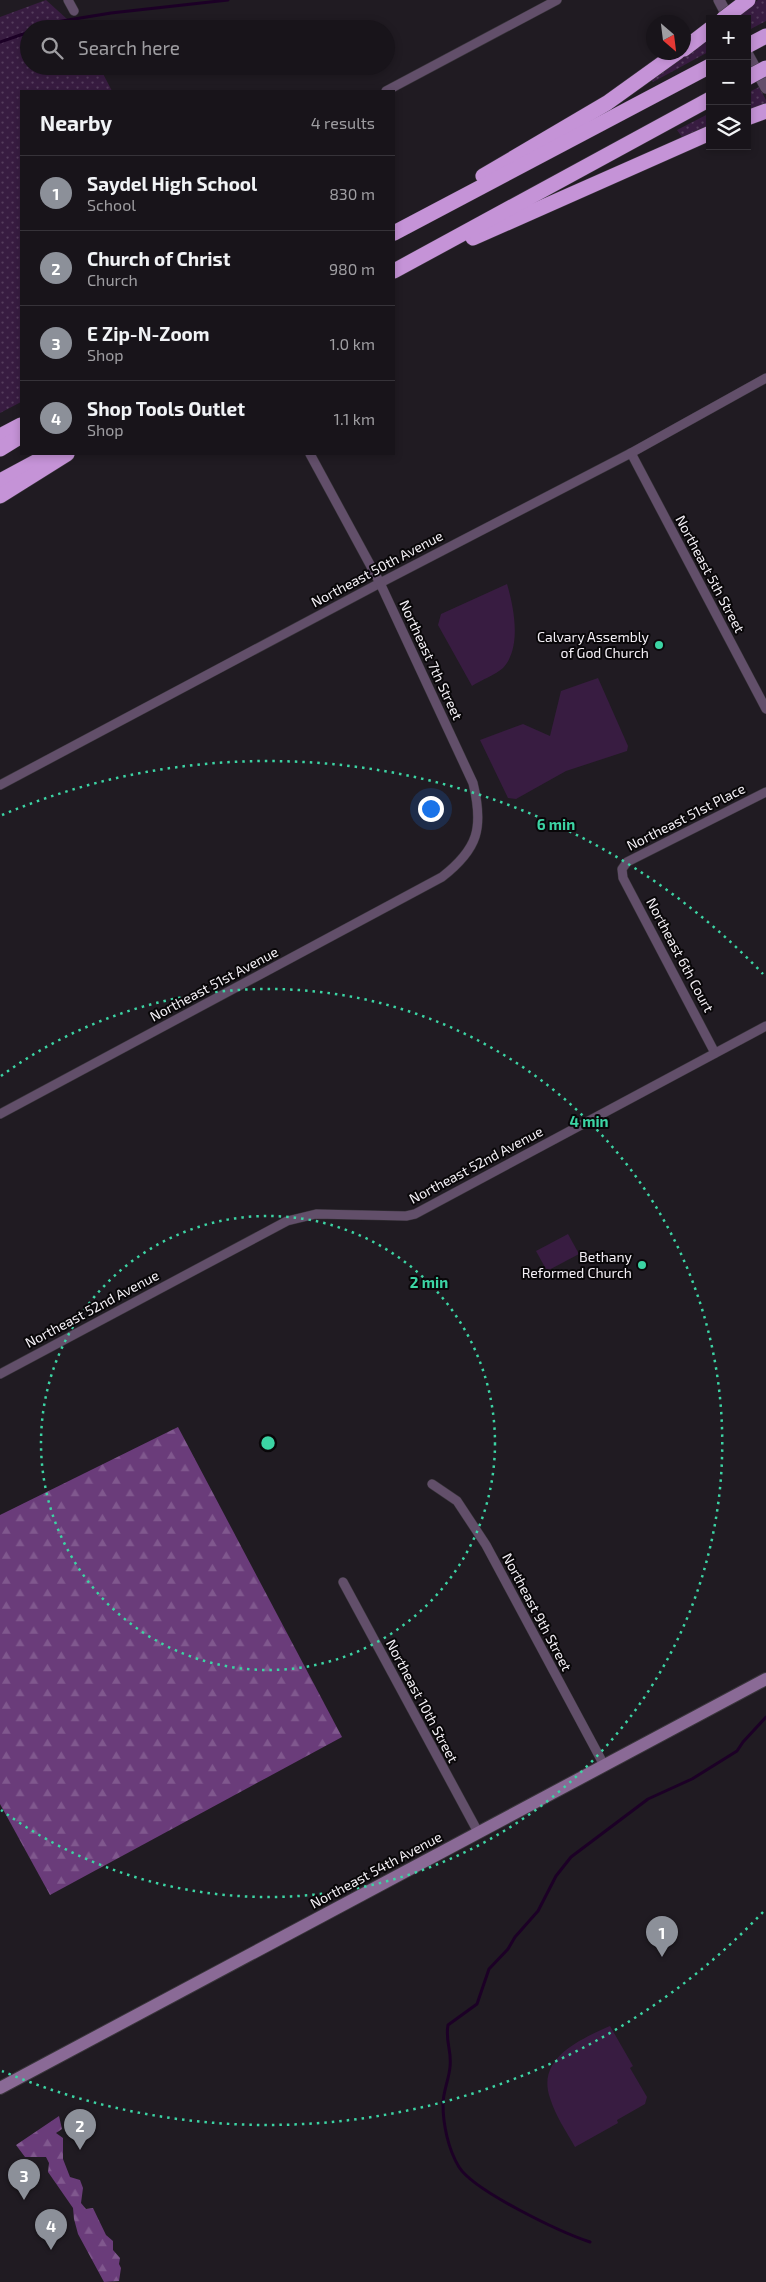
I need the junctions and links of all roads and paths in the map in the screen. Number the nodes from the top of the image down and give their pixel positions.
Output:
1 (68, 0) edge
2 (557, 0) edge
3 (719, 0) edge
4 (748, 0) edge
5 (74, 11) dead end
6 (727, 15) edge
7 (728, 15) edge
8 (706, 32) edge
9 (766, 36) edge
10 (691, 43) edge
11 (751, 44) edge
12 (667, 60) edge
13 (751, 60) edge
14 (706, 68) edge
15 (766, 68) edge
16 (751, 76) edge
17 (766, 88) edge
18 (388, 90) edge
19 (706, 101) edge
20 (706, 135) edge
21 (395, 228) edge
22 (395, 232) edge
23 (395, 272) edge
24 (395, 273) edge
25 (766, 378) edge
26 (20, 426) edge
27 (0, 436) edge
28 (20, 437) edge
29 (0, 449) edge
30 (630, 453) junction
31 (48, 455) edge
32 (66, 455) edge
33 (311, 455) edge
34 (0, 481) edge
35 (0, 496) edge
36 (380, 583) junction
37 (766, 709) edge
38 (0, 785) edge
39 (766, 792) edge
40 (622, 869) joint
41 (442, 878) joint
42 (766, 1026) edge
43 (716, 1053) junction
44 (0, 1114) edge
45 (0, 1374) edge
46 (432, 1484) dead end
47 (343, 1582) dead end
48 (766, 1679) edge
49 (604, 1765) junction
50 (478, 1832) junction
51 (0, 2088) edge

1 - 5 street
2 - 18 street
3 - 6 street
4 - 7 highway, bridge
8 - 10 highway
9 - 11 highway
12 - 21 highway
13 - 17 street
14 - 22 highway
15 - 16 highway, bridge
19 - 23 highway
20 - 24 highway
25 - 30 street, Northeast 50th Avenue
26 - 27 highway
28 - 29 highway
30 - 36 street, Northeast 50th Avenue
30 - 37 street, Northeast 5th Street
31 - 34 highway
32 - 35 highway
33 - 36 street, Northeast 7th Street
36 - 38 street, Northeast 50th Avenue
36 - 41 street, Northeast 7th Street
39 - 40 street, Northeast 51st Place
40 - 43 street, Northeast 6th Court
41 - 44 street, Northeast 51st Avenue
42 - 43 street, Northeast 52nd Avenue
43 - 45 street, Northeast 52nd Avenue
46 - 49 street, Northeast 9th Street
47 - 50 street, Northeast 10th Street
48 - 49 main road, Northeast 54th Avenue
49 - 50 main road, Northeast 54th Avenue
50 - 51 main road, Northeast 54th Avenue

